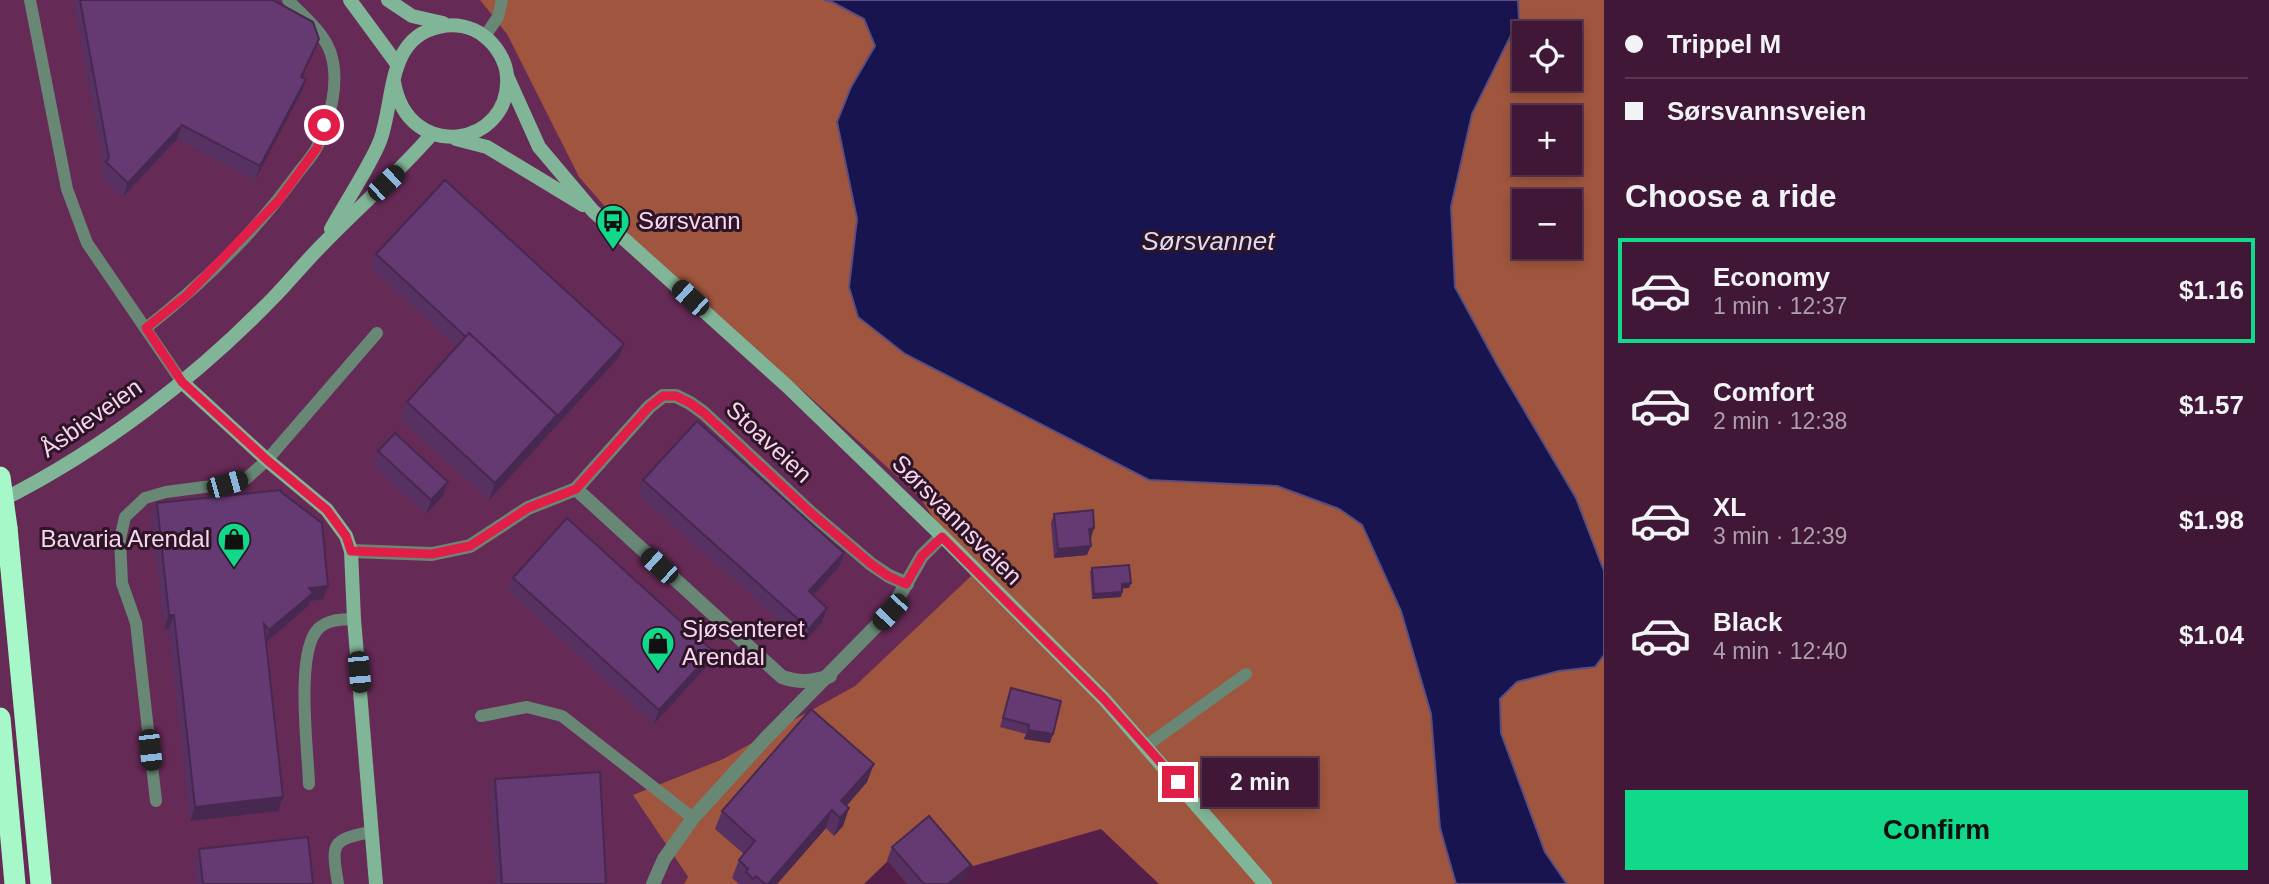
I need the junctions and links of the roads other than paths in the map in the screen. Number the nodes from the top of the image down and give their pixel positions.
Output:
1 (30, 0) edge
2 (288, 0) edge
3 (351, 0) edge
4 (388, 0) edge
5 (502, 0) edge
6 (447, 25) junction
7 (485, 36) junction
8 (397, 64) junction
9 (507, 76) junction
10 (394, 82) junction
11 (432, 134) junction
12 (450, 138) junction
13 (593, 211) junction
14 (321, 246) junction
15 (146, 328) junction
16 (377, 333) dead end
17 (182, 382) junction
18 (267, 460) junction
19 (0, 477) edge
20 (576, 489) junction
21 (0, 501) edge
22 (942, 537) junction
23 (351, 551) junction
24 (906, 584) junction
25 (354, 619) junction
26 (1246, 674) dead end
27 (830, 676) junction
28 (481, 716) dead end
29 (0, 718) edge
30 (1146, 746) junction
31 (309, 784) dead end
32 (156, 801) dead end
33 (693, 818) junction
34 (372, 832) junction
35 (15, 884) edge
36 (41, 884) edge
37 (338, 884) edge
38 (376, 884) edge
39 (653, 884) edge
40 (1265, 884) edge

1 - 15 lane
2 - 15 lane
3 - 8 main road
4 - 6 main road
5 - 7 lane
6 - 7 main road
6 - 8 main road
7 - 9 main road
8 - 10 main road
9 - 12 main road
9 - 13 main road, Sørsvannsveien
10 - 11 main road
10 - 14 main road, Åsbieveien
11 - 12 main road
11 - 14 main road, Åsbieveien
12 - 13 main road, Sørsvannsveien
13 - 22 main road, Sørsvannsveien
14 - 17 main road, Åsbieveien
15 - 17 lane
16 - 18 lane
17 - 18 main road
17 - 21 main road, Åsbieveien
18 - 23 main road
18 - 32 lane
19 - 36 highway, bridge
20 - 23 street, Stoaveien
20 - 24 street, Stoaveien
20 - 27 street
22 - 24 street
22 - 30 main road, Sørsvannsveien
23 - 25 main road
24 - 27 street
25 - 31 lane
25 - 34 main road
26 - 30 lane
27 - 33 street
28 - 33 lane
29 - 35 highway
30 - 40 main road, Sørsvannsveien
33 - 39 street
34 - 37 lane
34 - 38 main road

